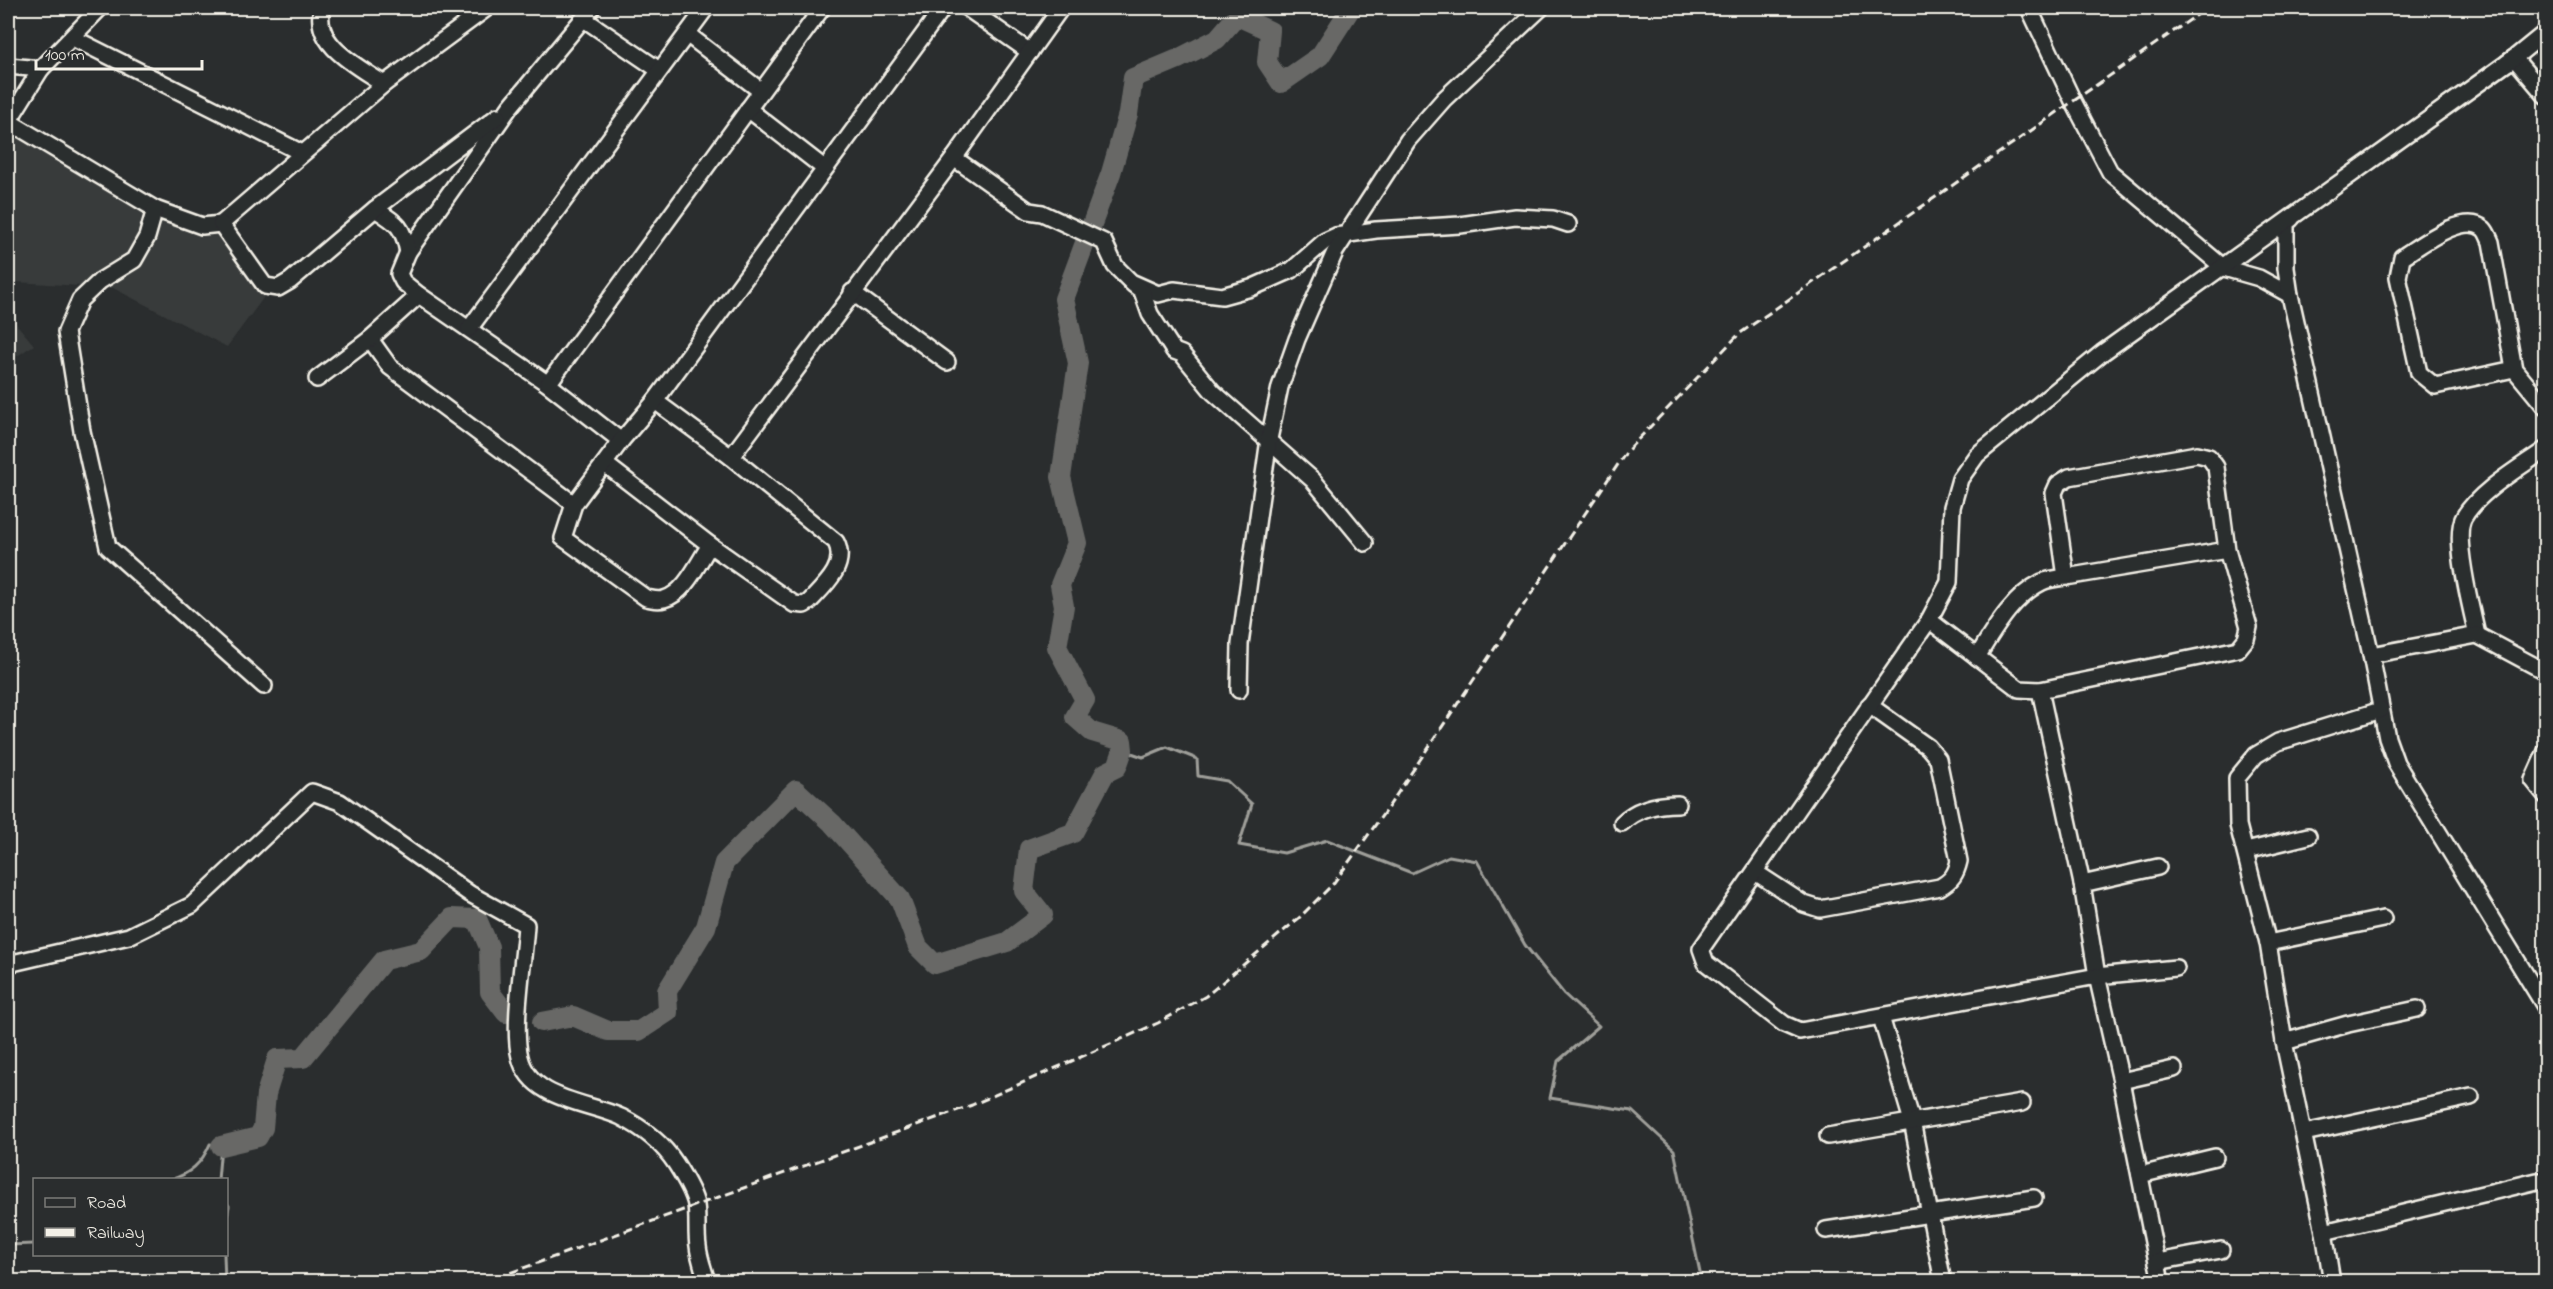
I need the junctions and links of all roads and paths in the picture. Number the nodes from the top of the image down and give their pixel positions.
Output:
1 (100, 8) edge
2 (322, 8) edge
3 (487, 8) edge
4 (706, 8) edge
5 (822, 8) edge
6 (943, 8) edge
7 (967, 8) edge
8 (1061, 8) edge
9 (1541, 8) edge
10 (2029, 8) edge
11 (586, 11) edge
12 (2546, 32) edge
13 (687, 34) junction
14 (73, 38) junction
15 (1030, 52) junction
16 (2514, 58) junction
17 (8, 66) edge
18 (41, 69) junction
19 (659, 70) junction
20 (384, 84) junction
21 (761, 91) junction
22 (2546, 96) edge
23 (510, 107) junction
24 (748, 109) junction
25 (8, 121) edge
26 (302, 153) junction
27 (954, 158) junction
28 (824, 168) junction
29 (155, 208) junction
30 (375, 209) junction
31 (2286, 223) junction
32 (221, 224) junction
33 (1568, 224) dead end
34 (1345, 237) junction
35 (408, 252) junction
36 (2224, 268) junction
37 (1131, 282) junction
38 (852, 292) junction
39 (419, 295) junction
40 (2290, 295) junction
41 (469, 329) junction
42 (370, 339) junction
43 (947, 362) dead end
44 (2514, 369) junction
45 (317, 380) dead end
46 (548, 384) junction
47 (655, 401) junction
48 (2546, 408) edge
49 (1269, 440) junction
50 (621, 441) junction
51 (2546, 449) edge
52 (731, 457) junction
53 (605, 464) junction
54 (574, 504) junction
55 (1365, 543) dead end
56 (710, 545) junction
57 (2227, 550) junction
58 (2066, 577) junction
59 (1929, 620) junction
60 (2477, 636) junction
61 (2371, 655) junction
62 (1977, 657) junction
63 (2546, 672) edge
64 (264, 686) dead end
65 (1239, 690) dead end
66 (2040, 690) junction
67 (1869, 705) junction
68 (2381, 710) junction
69 (2546, 751) edge
70 (2546, 796) edge
71 (1678, 804) dead end
72 (1622, 823) dead end
73 (2308, 836) dead end
74 (2246, 851) junction
75 (2158, 867) dead end
76 (1755, 872) junction
77 (2082, 884) junction
78 (2383, 919) dead end
79 (2268, 943) junction
80 (8, 964) edge
81 (2176, 968) dead end
82 (2097, 976) junction
83 (2546, 1008) edge
84 (2417, 1009) dead end
85 (1881, 1017) junction
86 (2284, 1042) junction
87 (2174, 1069) dead end
88 (2121, 1082) junction
89 (2471, 1097) dead end
90 (2022, 1103) dead end
91 (1912, 1120) junction
92 (2304, 1133) junction
93 (1828, 1136) dead end
94 (2215, 1156) dead end
95 (2140, 1175) junction
96 (2546, 1181) edge
97 (2034, 1198) dead end
98 (1931, 1212) junction
99 (1826, 1230) dead end
100 (2324, 1232) junction
101 (2221, 1250) dead end
102 (2157, 1262) junction
103 (707, 1281) edge
104 (1943, 1281) edge
105 (2161, 1281) edge
106 (2332, 1281) edge

1 - 14 street
2 - 20 street
3 - 20 street
4 - 13 street
5 - 21 street
6 - 28 street
7 - 15 street
8 - 15 street
9 - 34 street
10 - 36 street
11 - 19 street
11 - 23 street
12 - 16 street
13 - 19 street
13 - 21 street
14 - 18 street
14 - 26 street
15 - 27 street
16 - 22 street
16 - 31 street
17 - 18 street
18 - 25 street
19 - 41 street
20 - 26 street
21 - 24 street
23 - 30 street
23 - 35 street
24 - 28 street
24 - 46 street
25 - 29 street
26 - 32 street
27 - 37 street
27 - 38 street
28 - 47 street
29 - 32 street
29 - 64 street
30 - 32 street
30 - 35 street
31 - 36 street
31 - 40 street
33 - 34 street
34 - 37 street
34 - 49 street
35 - 39 street
36 - 40 street
36 - 59 street
37 - 49 street
38 - 43 street
38 - 52 street
39 - 41 street
39 - 42 street
40 - 61 street
41 - 46 street
42 - 45 street
42 - 54 street
44 - 44 street
44 - 48 street
46 - 50 street
47 - 50 street
47 - 52 street
49 - 55 street
49 - 65 street
50 - 53 street
51 - 60 street
52 - 56 street
53 - 54 street
53 - 56 street
54 - 56 street
57 - 58 street
57 - 58 street
57 - 66 street
58 - 62 street
59 - 62 street
59 - 67 street
60 - 61 street
60 - 63 street
61 - 68 street
62 - 66 street
66 - 77 street
67 - 76 street
67 - 76 street
68 - 74 street
68 - 83 street
69 - 70 street
71 - 72 street
73 - 74 street
74 - 79 street
75 - 77 street
76 - 85 street
77 - 82 street
78 - 79 street
79 - 86 street
80 - 103 street
81 - 82 street
82 - 85 street
82 - 88 street
84 - 86 street
85 - 91 street
86 - 92 street
87 - 88 street
88 - 95 street
89 - 92 street
90 - 91 street
91 - 93 street
91 - 98 street
92 - 100 street
94 - 95 street
95 - 102 street
96 - 100 street
97 - 98 street
98 - 99 street
98 - 104 street
100 - 106 street
101 - 102 street
102 - 105 street

